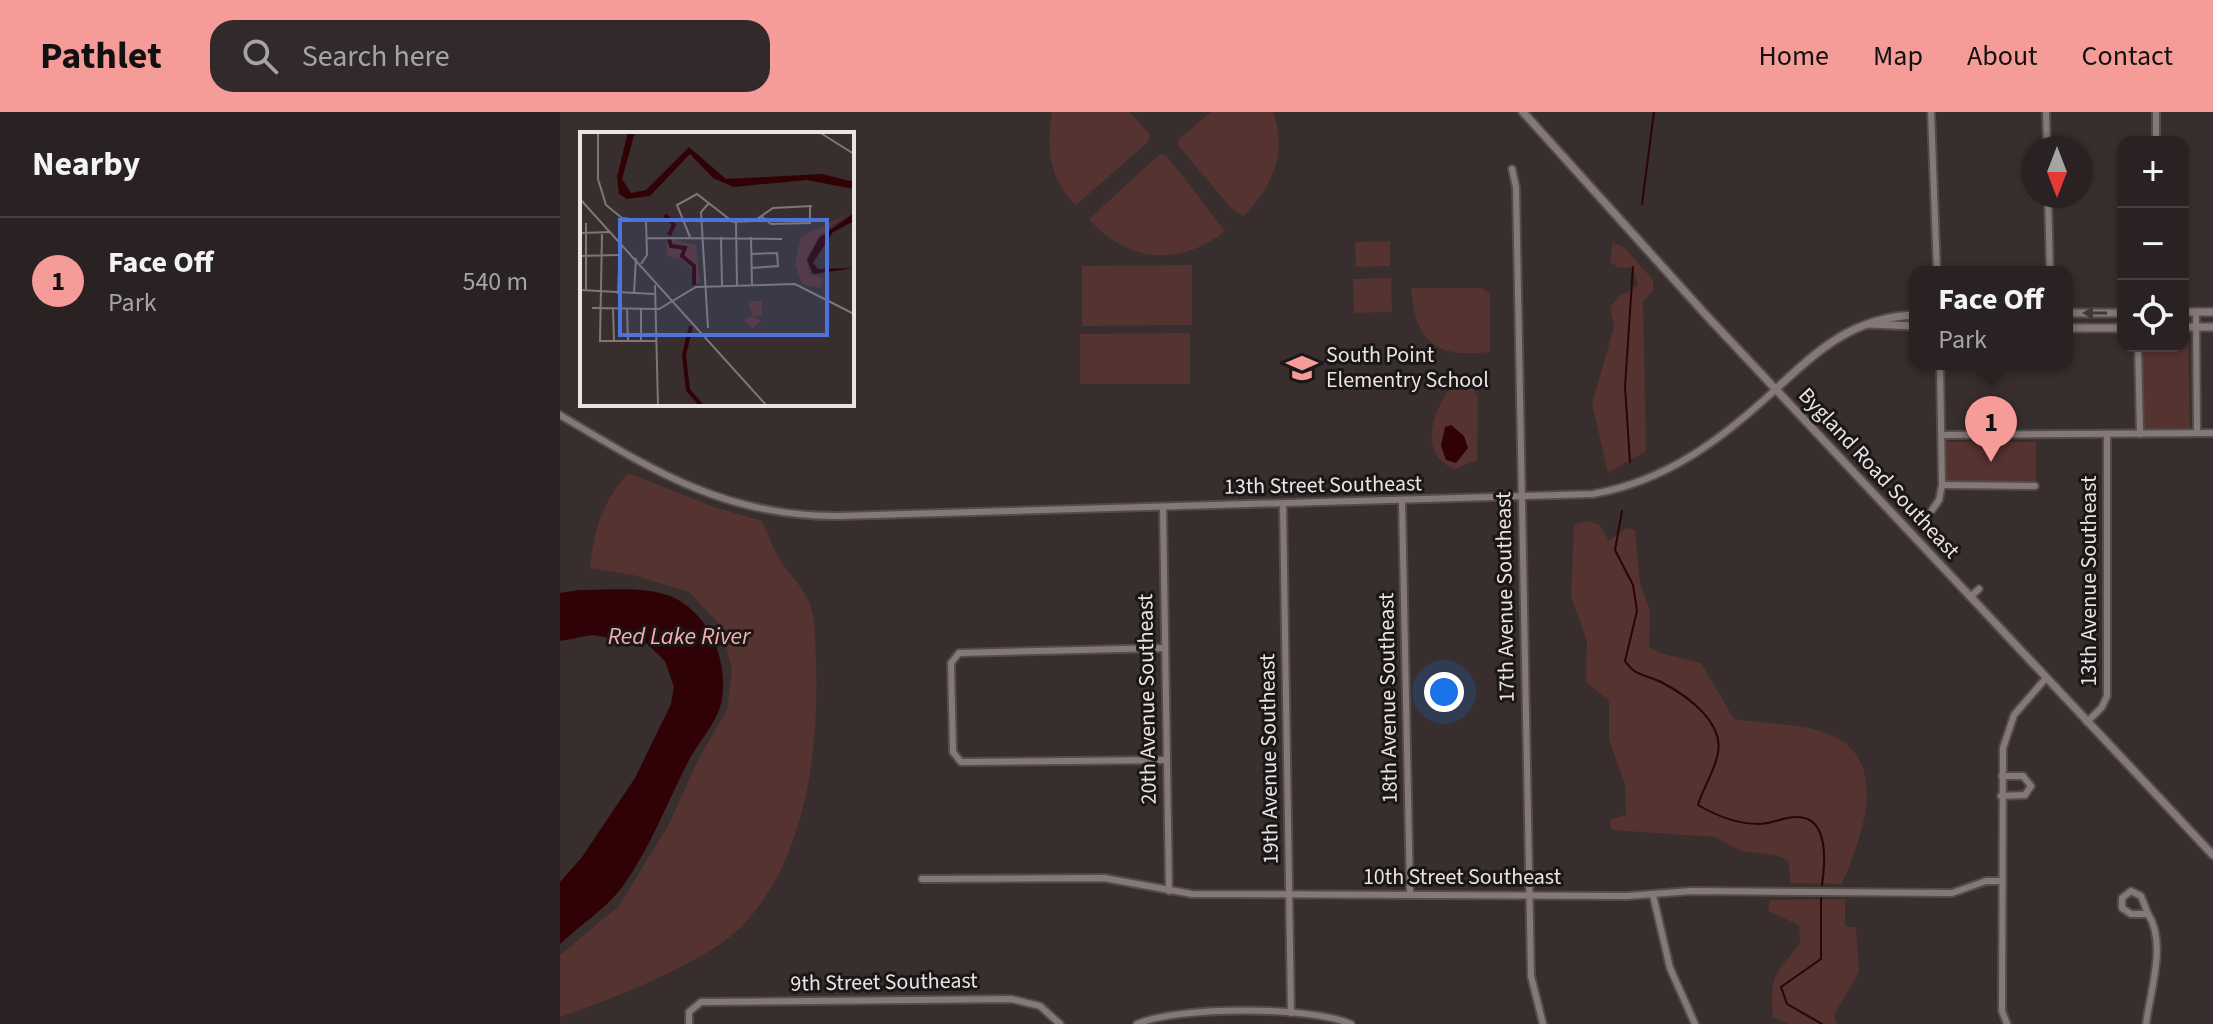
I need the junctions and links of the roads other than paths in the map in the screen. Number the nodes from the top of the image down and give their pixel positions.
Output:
1 (1523, 112) edge
2 (1931, 112) edge
3 (2046, 112) edge
4 (2156, 112) edge
5 (2047, 136) edge
6 (2156, 136) edge
7 (1512, 169) dead end
8 (2048, 208) edge
9 (1937, 266) edge
10 (2050, 266) edge
11 (2189, 312) edge
12 (2196, 312) junction
13 (2213, 312) edge
14 (2073, 313) edge
15 (2117, 313) edge
16 (1909, 316) edge
17 (1855, 326) junction
18 (1909, 326) edge
19 (2189, 327) edge
20 (2196, 327) junction
21 (2213, 327) edge
22 (2073, 328) edge
23 (2117, 328) edge
24 (2138, 352) edge
25 (1940, 370) edge
26 (1776, 389) junction
27 (560, 415) edge
28 (2197, 433) junction
29 (2213, 433) edge
30 (2107, 434) junction
31 (2140, 434) junction
32 (1942, 435) junction
33 (1942, 485) junction
34 (2035, 486) dead end
35 (1521, 497) junction
36 (1402, 501) junction
37 (1283, 504) junction
38 (1163, 507) junction
39 (1932, 510) dead end
40 (1979, 589) dead end
41 (1970, 597) junction
42 (1164, 648) junction
43 (2046, 678) junction
44 (2087, 722) junction
45 (1166, 760) junction
46 (2002, 776) junction
47 (2001, 796) junction
48 (2213, 855) edge
49 (922, 879) dead end
50 (2001, 881) junction
51 (1169, 891) junction
52 (1289, 895) junction
53 (1410, 895) junction
54 (1529, 895) junction
55 (1653, 895) junction
56 (2148, 914) junction
57 (1291, 1013) junction
58 (689, 1024) edge
59 (1060, 1024) edge
60 (1137, 1024) edge
61 (1351, 1024) edge
62 (1543, 1024) edge
63 (1695, 1024) edge
64 (2007, 1024) edge
65 (2146, 1024) edge

1 - 26 street, Bygland Road Southeast
2 - 9 street
3 - 5 street
4 - 6 street
7 - 35 street, 17th Avenue Southeast
8 - 10 street
11 - 12 street
12 - 13 street
12 - 20 street
15 -> 14 street
16 - 17 street
17 - 18 street
17 - 26 street
19 - 20 street
20 - 21 street
20 - 28 street
22 - 23 street
24 - 31 street
25 - 32 street
26 - 35 street, 13th Street Southeast
26 - 41 street, Bygland Road Southeast
27 - 38 street, 13th Street Southeast
28 - 29 street
28 - 31 street
30 - 31 street
30 - 32 street
30 - 44 street, 13th Avenue Southeast
32 - 33 street
33 - 34 street
33 - 39 street
35 - 36 street, 13th Street Southeast
35 - 54 street, 17th Avenue Southeast
36 - 37 street, 13th Street Southeast
36 - 53 street, 18th Avenue Southeast
37 - 38 street, 13th Street Southeast
37 - 52 street, 19th Avenue Southeast
38 - 42 street, 20th Avenue Southeast
40 - 41 street
41 - 43 street, Bygland Road Southeast
42 - 45 street, 20th Avenue Southeast
42 - 45 street
43 - 44 street, Bygland Road Southeast
43 - 46 street
44 - 48 street, Bygland Road Southeast
45 - 51 street, 20th Avenue Southeast
46 - 47 street
46 - 47 street
47 - 50 street
49 - 51 street, 10th Street Southeast
50 - 55 street, 10th Street Southeast
50 - 64 street
51 - 52 street, 10th Street Southeast
52 - 53 street, 10th Street Southeast
52 - 57 street, 19th Avenue Southeast
53 - 54 street, 10th Street Southeast
54 - 55 street, 10th Street Southeast
54 - 62 street, 17th Avenue Southeast
55 - 63 street
56 - 56 street
56 - 65 street
57 - 60 street
57 - 61 street
58 - 59 street, 9th Street Southeast

